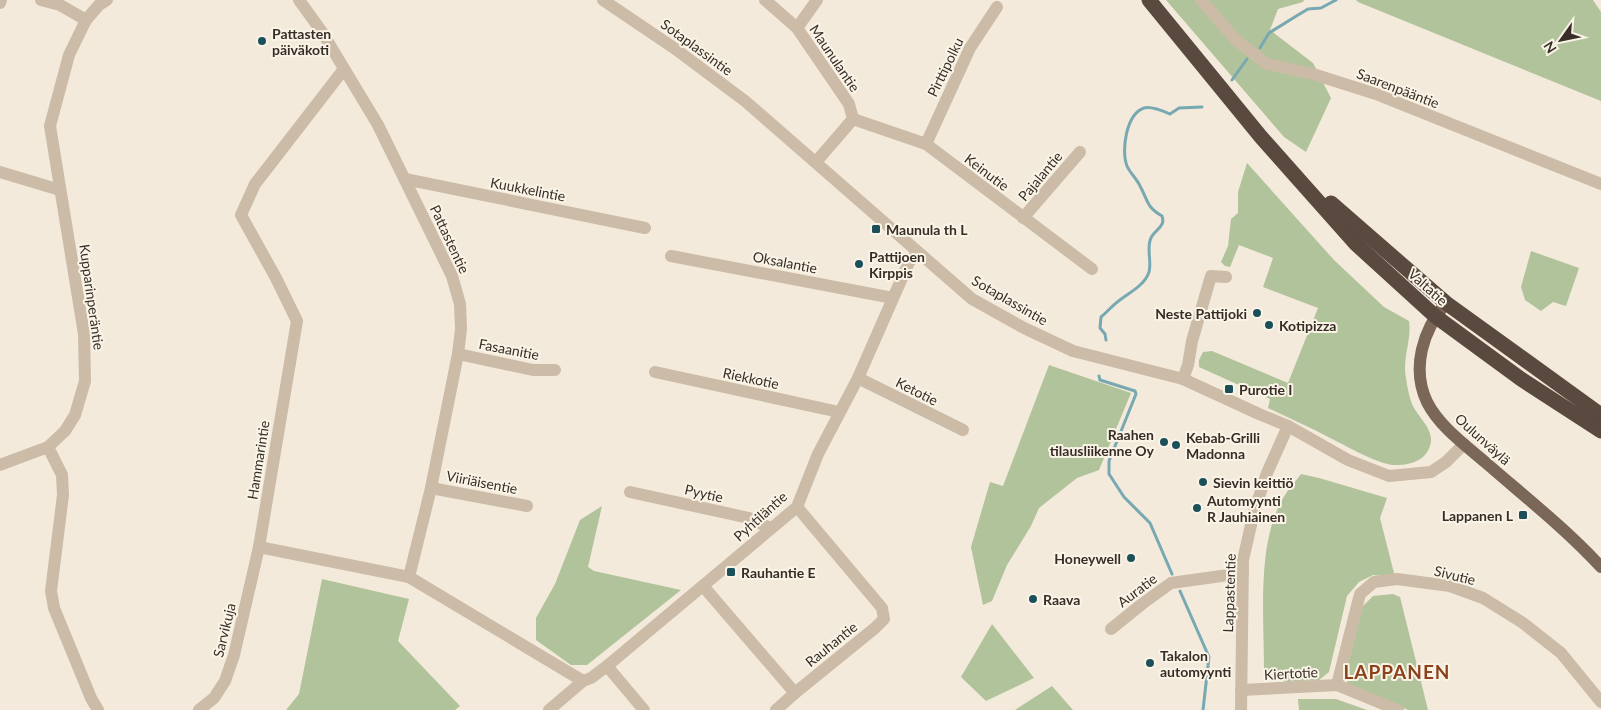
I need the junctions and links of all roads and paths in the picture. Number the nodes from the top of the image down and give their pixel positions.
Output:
1 (41, 0) edge
2 (107, 0) edge
3 (299, 0) edge
4 (603, 0) edge
5 (765, 0) edge
6 (817, 0) edge
7 (1149, 0) edge
8 (1201, 0) edge
9 (997, 7) dead end
10 (86, 20) junction
11 (797, 28) junction
12 (344, 69) junction
13 (852, 119) junction
14 (1261, 136) junction
15 (926, 144) junction
16 (1080, 152) dead end
17 (816, 162) junction
18 (0, 172) edge
19 (405, 179) junction
20 (1601, 184) edge
21 (60, 190) junction
22 (1024, 218) junction
23 (645, 228) dead end
24 (918, 253) junction
25 (671, 256) dead end
26 (1092, 269) dead end
27 (1226, 277) dead end
28 (893, 298) junction
29 (1446, 303) junction
30 (1435, 316) junction
31 (458, 354) junction
32 (555, 370) dead end
33 (655, 372) dead end
34 (858, 378) junction
35 (1183, 379) junction
36 (840, 412) junction
37 (1601, 415) edge
38 (1288, 426) junction
39 (963, 430) dead end
40 (1601, 431) edge
41 (1464, 444) junction
42 (48, 447) junction
43 (0, 465) edge
44 (431, 488) junction
45 (630, 492) dead end
46 (527, 506) dead end
47 (797, 506) junction
48 (770, 528) junction
49 (259, 547) junction
50 (1601, 567) edge
51 (1243, 574) junction
52 (409, 577) junction
53 (703, 586) junction
54 (1111, 629) dead end
55 (607, 666) junction
56 (584, 682) junction
57 (1337, 685) junction
58 (1241, 690) junction
59 (795, 693) junction
60 (1601, 702) edge
61 (98, 710) edge
62 (199, 710) edge
63 (549, 710) edge
64 (644, 710) edge
65 (776, 710) edge
66 (1241, 710) edge
67 (1398, 710) edge

1 - 10 street
2 - 10 street, Kupparinperäntie
3 - 12 street, Pattastentie
4 - 17 street, Sotaplassintie
5 - 11 street, Maunulantie
6 - 11 street
7 - 14 highway, Valtatie
8 - 20 street, Saarenpääntie
9 - 15 street, Pirttipolku
10 - 21 street, Kupparinperäntie
11 - 13 street, Maunulantie
12 - 19 street, Pattastentie
12 - 49 street, Hammarintie
13 - 15 street, Keinutie
13 - 17 street
14 - 29 highway, Valtatie
14 - 30 highway, Valtatie
15 - 22 street, Keinutie
16 - 22 street, Pajalantie
17 - 24 street, Sotaplassintie
18 - 21 street
19 - 23 street, Kuukkelintie
19 - 31 street, Pattastentie
21 - 42 street, Kupparinperäntie
22 - 26 street, Keinutie
24 - 28 street, Pyhtiläntie
24 - 35 street, Sotaplassintie
25 - 28 street, Oksalantie
27 - 35 street
28 - 34 street, Pyhtiläntie
29 - 30 main road, Oulunväylä
29 - 37 highway, Valtatie
30 - 40 highway, Valtatie
30 - 41 main road, Oulunväylä
31 - 32 street, Fasaanitie
31 - 44 street, Pattastentie
33 - 36 street, Riekkotie
34 - 36 street, Pyhtiläntie
34 - 39 street, Ketotie
35 - 38 street, Sotaplassintie
36 - 47 street, Pyhtiläntie
38 - 41 street, Sotaplassintie
38 - 51 street, Lappastentie
41 - 50 main road, Oulunväylä
42 - 43 street
42 - 61 street
44 - 46 street, Viiriäisentie
44 - 52 street, Pattastentie
45 - 48 street, Pyytie
47 - 48 street, Pyhtiläntie
47 - 59 street, Rauhantie
48 - 53 street, Pyhtiläntie
49 - 52 street
49 - 62 street, Sarvikuja
51 - 54 street, Auratie
51 - 58 street, Lappastentie
52 - 56 street
53 - 55 street, Pyhtiläntie
53 - 59 street
55 - 56 street, Pyhtiläntie
55 - 64 street
56 - 63 street, Pyhtiläntie
57 - 58 street, Kiertotie
57 - 60 street, Sivutie
57 - 67 street, Kiertotie
58 - 66 street, Lappastentie
59 - 65 street

